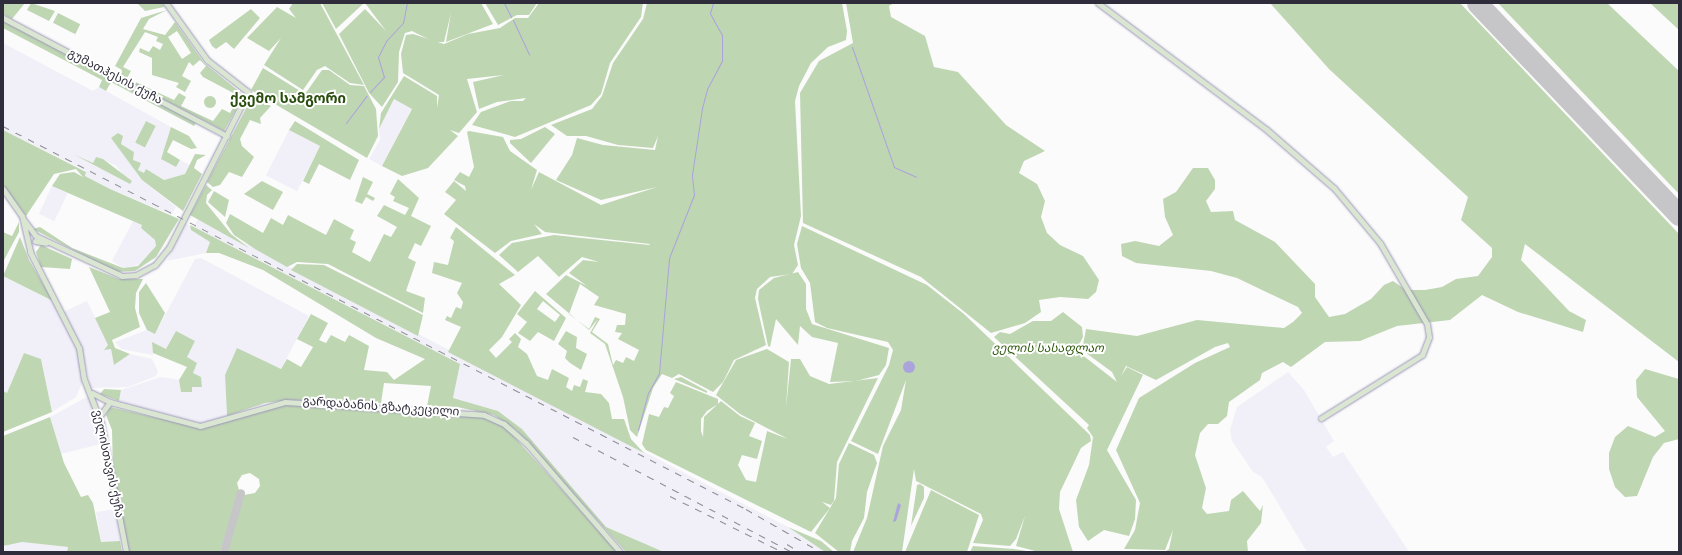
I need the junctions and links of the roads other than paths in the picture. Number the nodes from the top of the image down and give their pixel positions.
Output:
1 (166, 3) edge
2 (1098, 3) edge
3 (3, 18) edge
4 (227, 136) junction
5 (3, 189) edge
6 (23, 219) junction
7 (27, 238) junction
8 (35, 238) junction
9 (34, 258) junction
10 (92, 392) junction
11 (110, 402) junction
12 (99, 417) junction
13 (1321, 418) dead end
14 (126, 552) edge
15 (620, 552) edge

1 - 4 street
2 - 13 street
3 - 4 street, გუმათჰესის ქუჩა
4 - 8 street
5 - 6 street
6 - 7 street
6 - 8 street
7 - 8 street
7 - 8 street
7 - 9 street
8 - 9 street
9 - 10 street, ველისთავის ქუჩა
10 - 11 street, გარდაბანის გზატკეცილი
10 - 12 street, ველისთავის ქუჩა
11 - 12 street
11 - 15 street, გარდაბანის გზატკეცილი
12 - 14 street, ველისთავის ქუჩა

